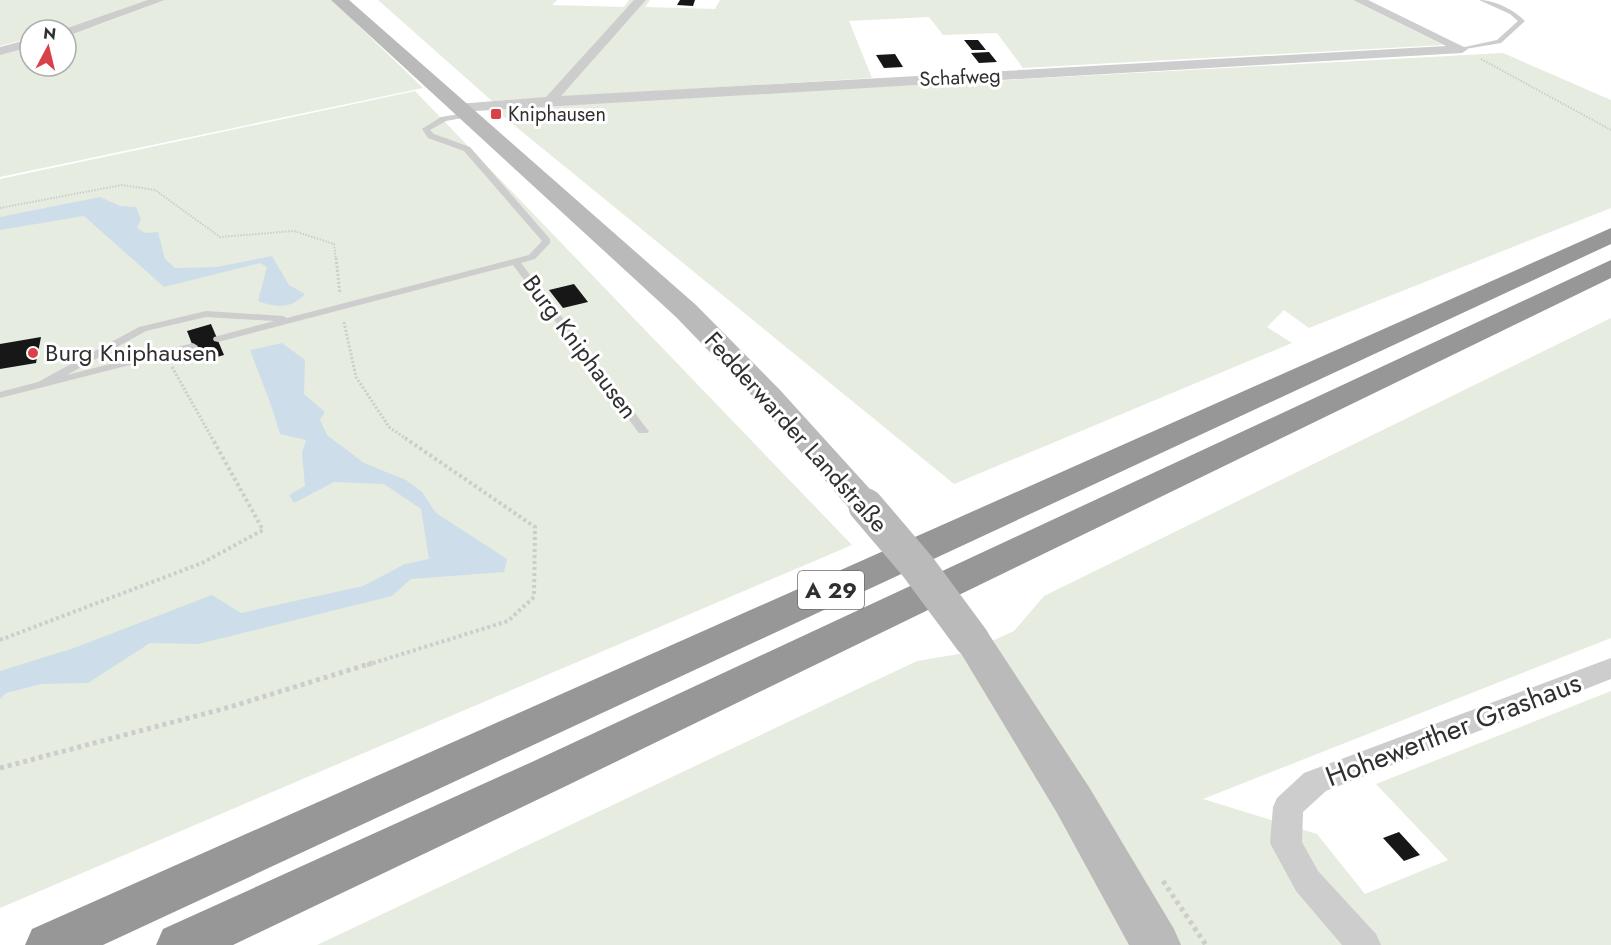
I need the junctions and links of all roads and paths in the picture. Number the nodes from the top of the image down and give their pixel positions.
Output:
1 (159, 0) edge
2 (339, 0) edge
3 (640, 0) edge
4 (1359, 0) edge
5 (1482, 0) edge
6 (78, 28) edge
7 (18, 46) edge
8 (1462, 49) junction
9 (0, 51) edge
10 (550, 101) junction
11 (462, 112) junction
12 (1611, 130) edge
13 (0, 208) edge
14 (1611, 235) edge
15 (516, 262) junction
16 (1611, 268) edge
17 (341, 308) junction
18 (297, 320) junction
19 (218, 339) dead end
20 (193, 346) dead end
21 (165, 353) junction
22 (42, 384) junction
23 (0, 395) edge
24 (643, 431) dead end
25 (0, 640) edge
26 (1611, 668) edge
27 (0, 768) edge
28 (50, 945) edge
29 (181, 945) edge
30 (1156, 945) edge
31 (1364, 945) edge

1 - 6 street
2 - 11 street, Fedderwarder Landstraße
3 - 10 street
4 - 8 street
5 - 8 lane
7 - 9 street
8 - 10 street, Schafweg
8 - 12 path
10 - 11 street, Schafweg
11 - 15 lane, Burg Kniphausen
11 - 30 street, Fedderwarder Landstraße, bridge
13 - 17 path
14 - 28 highway, A 29
15 - 17 lane, Burg Kniphausen
15 - 24 lane, Burg Kniphausen
16 - 29 highway, A 29
17 - 18 lane, Burg Kniphausen
17 - 27 path
18 - 19 lane, Burg Kniphausen
18 - 22 lane, Burg Kniphausen
20 - 21 lane, Burg Kniphausen
21 - 22 lane, Burg Kniphausen
21 - 25 path
22 - 23 lane, Burg Kniphausen
26 - 31 street, Hohewerther Grashaus

